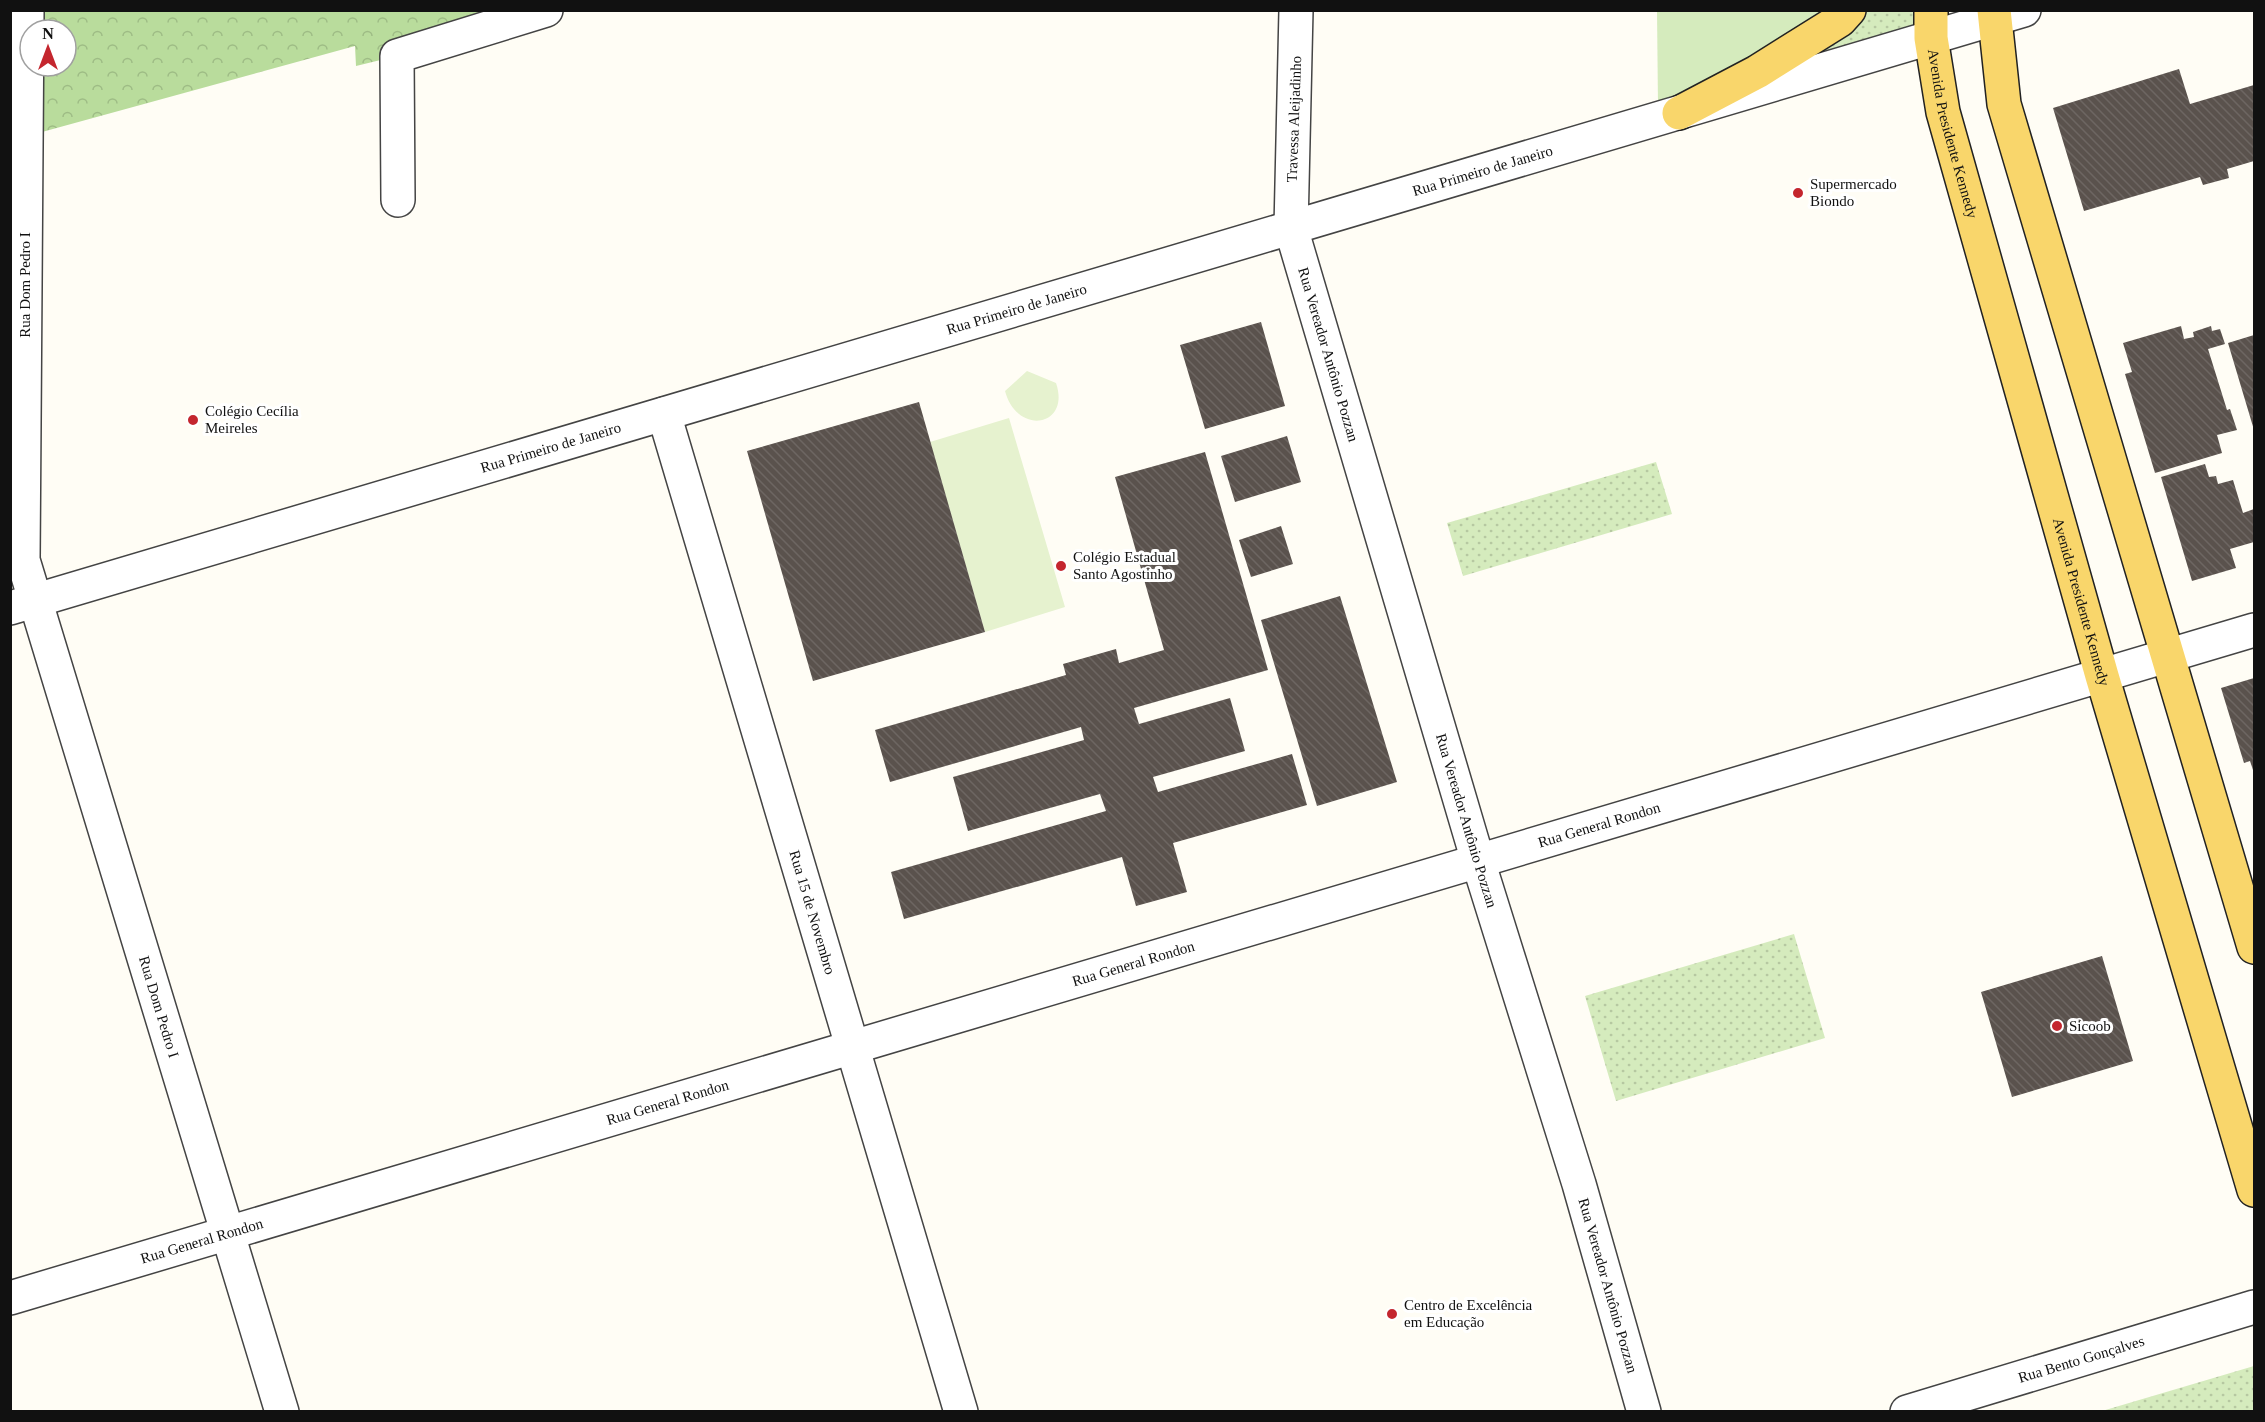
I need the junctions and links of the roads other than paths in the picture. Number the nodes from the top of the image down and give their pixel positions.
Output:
1 (27, 10) edge
2 (546, 10) edge
3 (1296, 10) edge
4 (1849, 10) edge
5 (2004, 13) edge
6 (1931, 24) edge
7 (1678, 113) junction
8 (398, 200) dead end
9 (1291, 228) junction
10 (664, 414) junction
11 (23, 604) edge
12 (2254, 630) edge
13 (2168, 656) junction
14 (2102, 676) junction
15 (1478, 861) junction
16 (2254, 947) edge
17 (852, 1048) junction
18 (2254, 1190) edge
19 (229, 1234) junction
20 (10, 1298) edge
21 (2254, 1307) edge
22 (282, 1412) edge
23 (960, 1412) edge
24 (1644, 1412) edge
25 (1907, 1412) edge

1 - 11 street, Rua Dom Pedro I
2 - 8 street
3 - 9 street, Travessa Aleijadinho
4 - 7 main road
5 - 6 street, Rua Primeiro de Janeiro
5 - 13 main road
6 - 7 street, Rua Primeiro de Janeiro
6 - 14 main road, Avenida Presidente Kennedy
7 - 9 street, Rua Primeiro de Janeiro
9 - 10 street, Rua Primeiro de Janeiro
9 - 15 street, Rua Vereador Antônio Pozzan
10 - 11 street, Rua Primeiro de Janeiro
10 - 17 street, Rua 15 de Novembro
11 - 19 street, Rua Dom Pedro I
12 - 13 street, Rua General Rondon
13 - 14 street, Rua General Rondon
13 - 16 main road
14 - 15 street, Rua General Rondon
14 - 18 main road, Avenida Presidente Kennedy
15 - 17 street, Rua General Rondon
15 - 24 street, Rua Vereador Antônio Pozzan
17 - 19 street, Rua General Rondon
17 - 23 street, Rua 15 de Novembro
19 - 20 street, Rua General Rondon
19 - 22 street, Rua Dom Pedro I
21 - 25 street, Rua Bento Gonçalves

